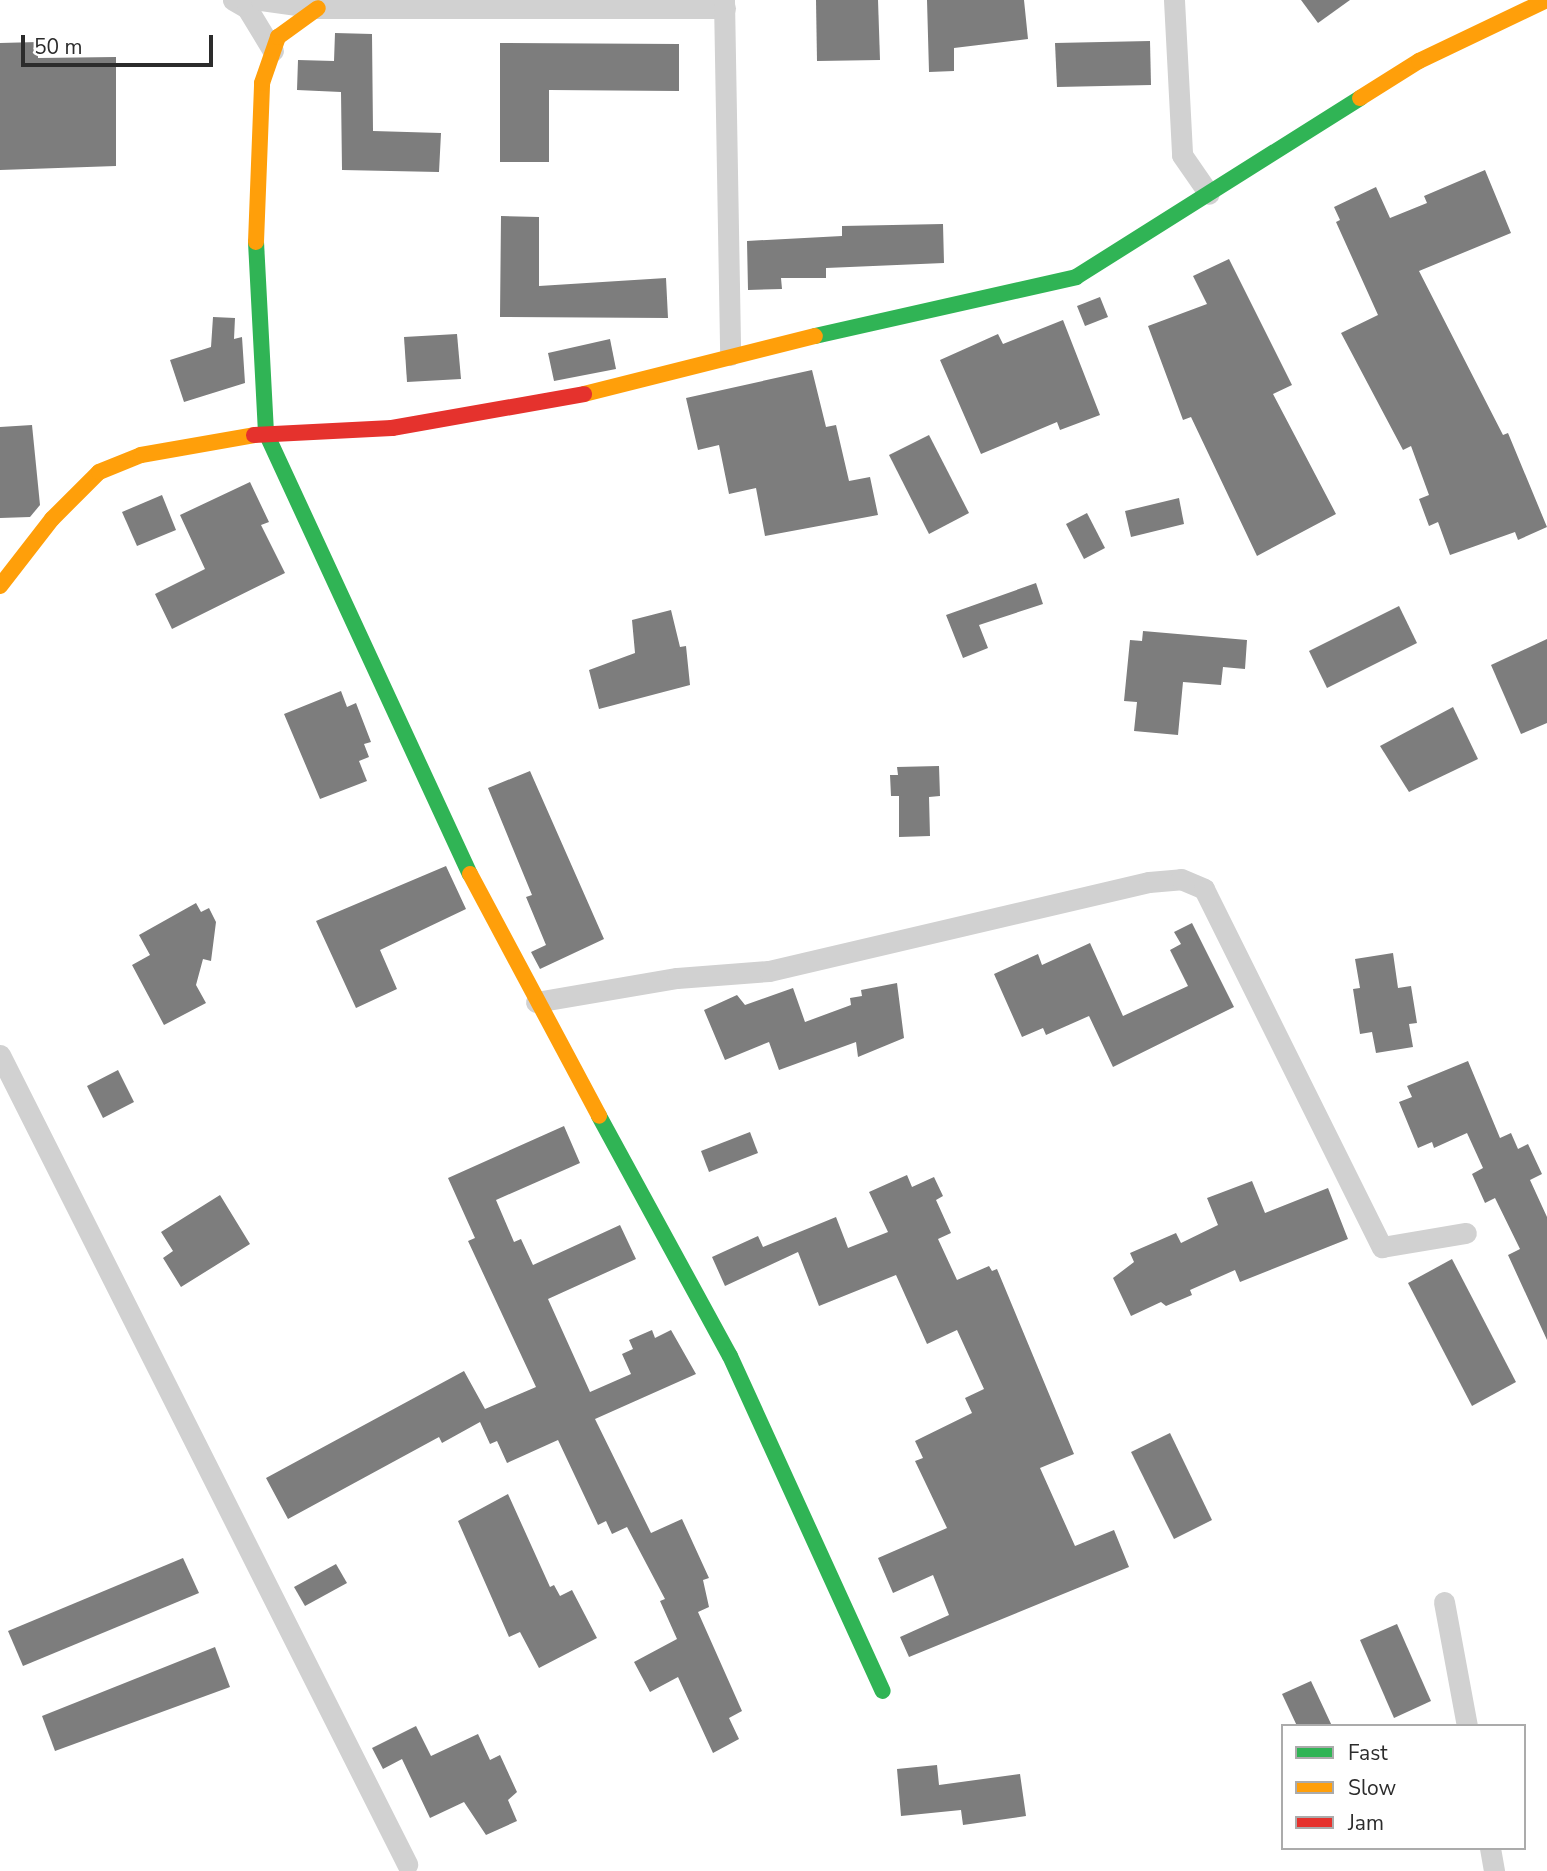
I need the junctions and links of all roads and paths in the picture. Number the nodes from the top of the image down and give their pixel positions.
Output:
1 (233, 0) edge
2 (261, 0) edge
3 (1174, 0) edge
4 (1547, 0) edge
5 (724, 4) edge
6 (318, 8) junction
7 (273, 51) junction
8 (1209, 194) junction
9 (730, 355) junction
10 (267, 433) junction
11 (0, 586) edge
12 (536, 1002) junction
13 (0, 1055) edge
14 (1466, 1233) dead end
15 (1444, 1602) dead end
16 (883, 1691) dead end
17 (1467, 1724) edge
18 (1490, 1850) edge
19 (407, 1864) dead end
20 (1494, 1871) edge

1 - 7 street
2 - 6 street
3 - 8 street
4 - 8 street
5 - 6 street
5 - 9 street
6 - 7 street
7 - 10 street
8 - 9 street
9 - 10 street
10 - 11 street
10 - 12 street
12 - 14 street
12 - 16 street
13 - 19 street
15 - 17 street
18 - 20 street

